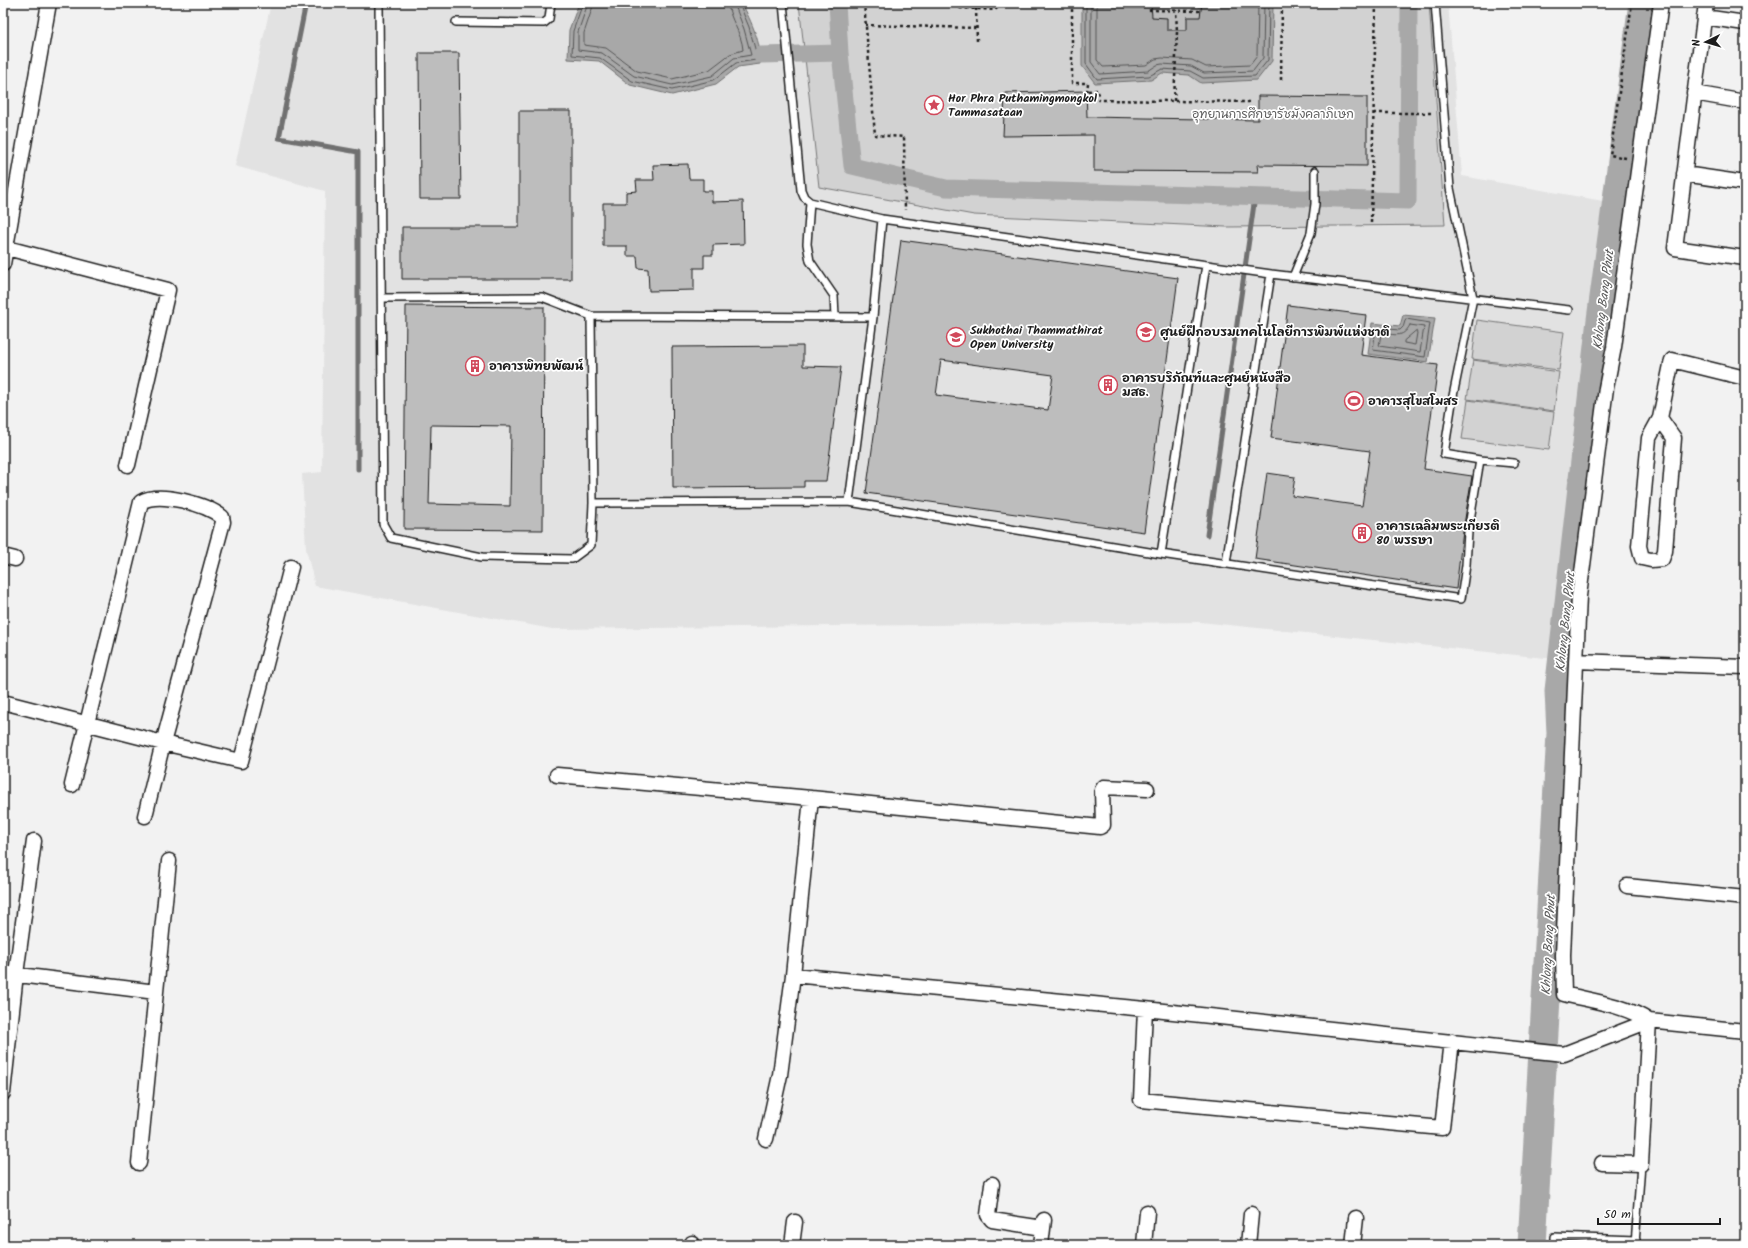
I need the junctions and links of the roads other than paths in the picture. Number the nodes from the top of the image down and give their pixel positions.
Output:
1 (49, 3) edge
2 (379, 3) edge
3 (551, 3) edge
4 (783, 3) edge
5 (1435, 3) edge
6 (1661, 3) edge
7 (1706, 3) edge
8 (1704, 17) junction
9 (456, 22) dead end
10 (1745, 23) edge
11 (1694, 93) junction
12 (1745, 102) edge
13 (1316, 171) dead end
14 (1684, 174) junction
15 (1745, 183) edge
16 (810, 202) junction
17 (882, 219) junction
18 (5, 247) edge
19 (1745, 258) edge
20 (3, 264) edge
21 (1206, 265) junction
22 (1271, 274) junction
23 (1293, 277) junction
24 (382, 298) junction
25 (1473, 298) junction
26 (1568, 310) dead end
27 (591, 316) junction
28 (835, 317) junction
29 (873, 317) junction
30 (1745, 378) edge
31 (1660, 418) junction
32 (1480, 460) junction
33 (1514, 463) dead end
34 (128, 465) dead end
35 (849, 502) junction
36 (593, 503) junction
37 (1161, 554) junction
38 (1226, 563) junction
39 (291, 567) dead end
40 (1576, 661) junction
41 (1745, 667) edge
42 (3, 702) edge
43 (87, 724) junction
44 (163, 744) junction
45 (557, 775) dead end
46 (72, 785) dead end
47 (1147, 789) dead end
48 (811, 798) junction
49 (145, 816) dead end
50 (34, 841) dead end
51 (169, 861) dead end
52 (1626, 886) dead end
53 (1745, 898) edge
54 (10, 974) edge
55 (793, 975) junction
56 (156, 992) junction
57 (1144, 1009) junction
58 (1649, 1021) junction
59 (1745, 1031) edge
60 (1452, 1041) junction
61 (3, 1092) edge
62 (766, 1139) dead end
63 (138, 1163) dead end
64 (1602, 1163) dead end
65 (1641, 1164) junction
66 (992, 1184) dead end
67 (1147, 1212) dead end
68 (1251, 1214) dead end
69 (1356, 1218) dead end
70 (795, 1222) dead end
71 (1635, 1243) edge
72 (792, 1245) edge
73 (1041, 1245) edge
74 (1144, 1245) edge
75 (1248, 1245) edge
76 (1353, 1245) edge
77 (1554, 1245) edge

1 - 18 street
2 - 24 lane
3 - 9 lane
4 - 16 lane
5 - 25 lane
6 - 40 street
7 - 8 street
8 - 10 street
8 - 11 street
11 - 12 street
11 - 14 street
13 - 23 lane
14 - 15 street
14 - 19 street
16 - 17 lane
16 - 28 lane
17 - 21 lane
17 - 29 lane
18 - 20 street
18 - 34 street
21 - 22 lane
21 - 37 lane
22 - 23 lane
22 - 38 lane
23 - 25 lane
24 - 27 lane
24 - 36 lane
25 - 26 lane
25 - 32 lane
27 - 28 lane
27 - 36 lane
28 - 29 lane
29 - 35 lane
30 - 31 street
31 - 31 street
32 - 33 lane
32 - 38 lane
35 - 36 lane
35 - 37 lane
37 - 38 lane
39 - 44 street
40 - 41 street
40 - 58 street
42 - 43 street
43 - 44 street
43 - 44 street
43 - 46 street
44 - 49 street
45 - 48 street
47 - 48 street
48 - 55 street
50 - 54 street
51 - 56 street
52 - 53 street
54 - 56 street
54 - 61 street
55 - 57 street
55 - 62 street
56 - 63 street
57 - 60 street
57 - 60 street
58 - 59 street
58 - 60 street
58 - 65 street
64 - 65 street
65 - 71 lane
66 - 73 street
67 - 74 street
68 - 75 street
69 - 76 street
70 - 72 street
71 - 77 lane

